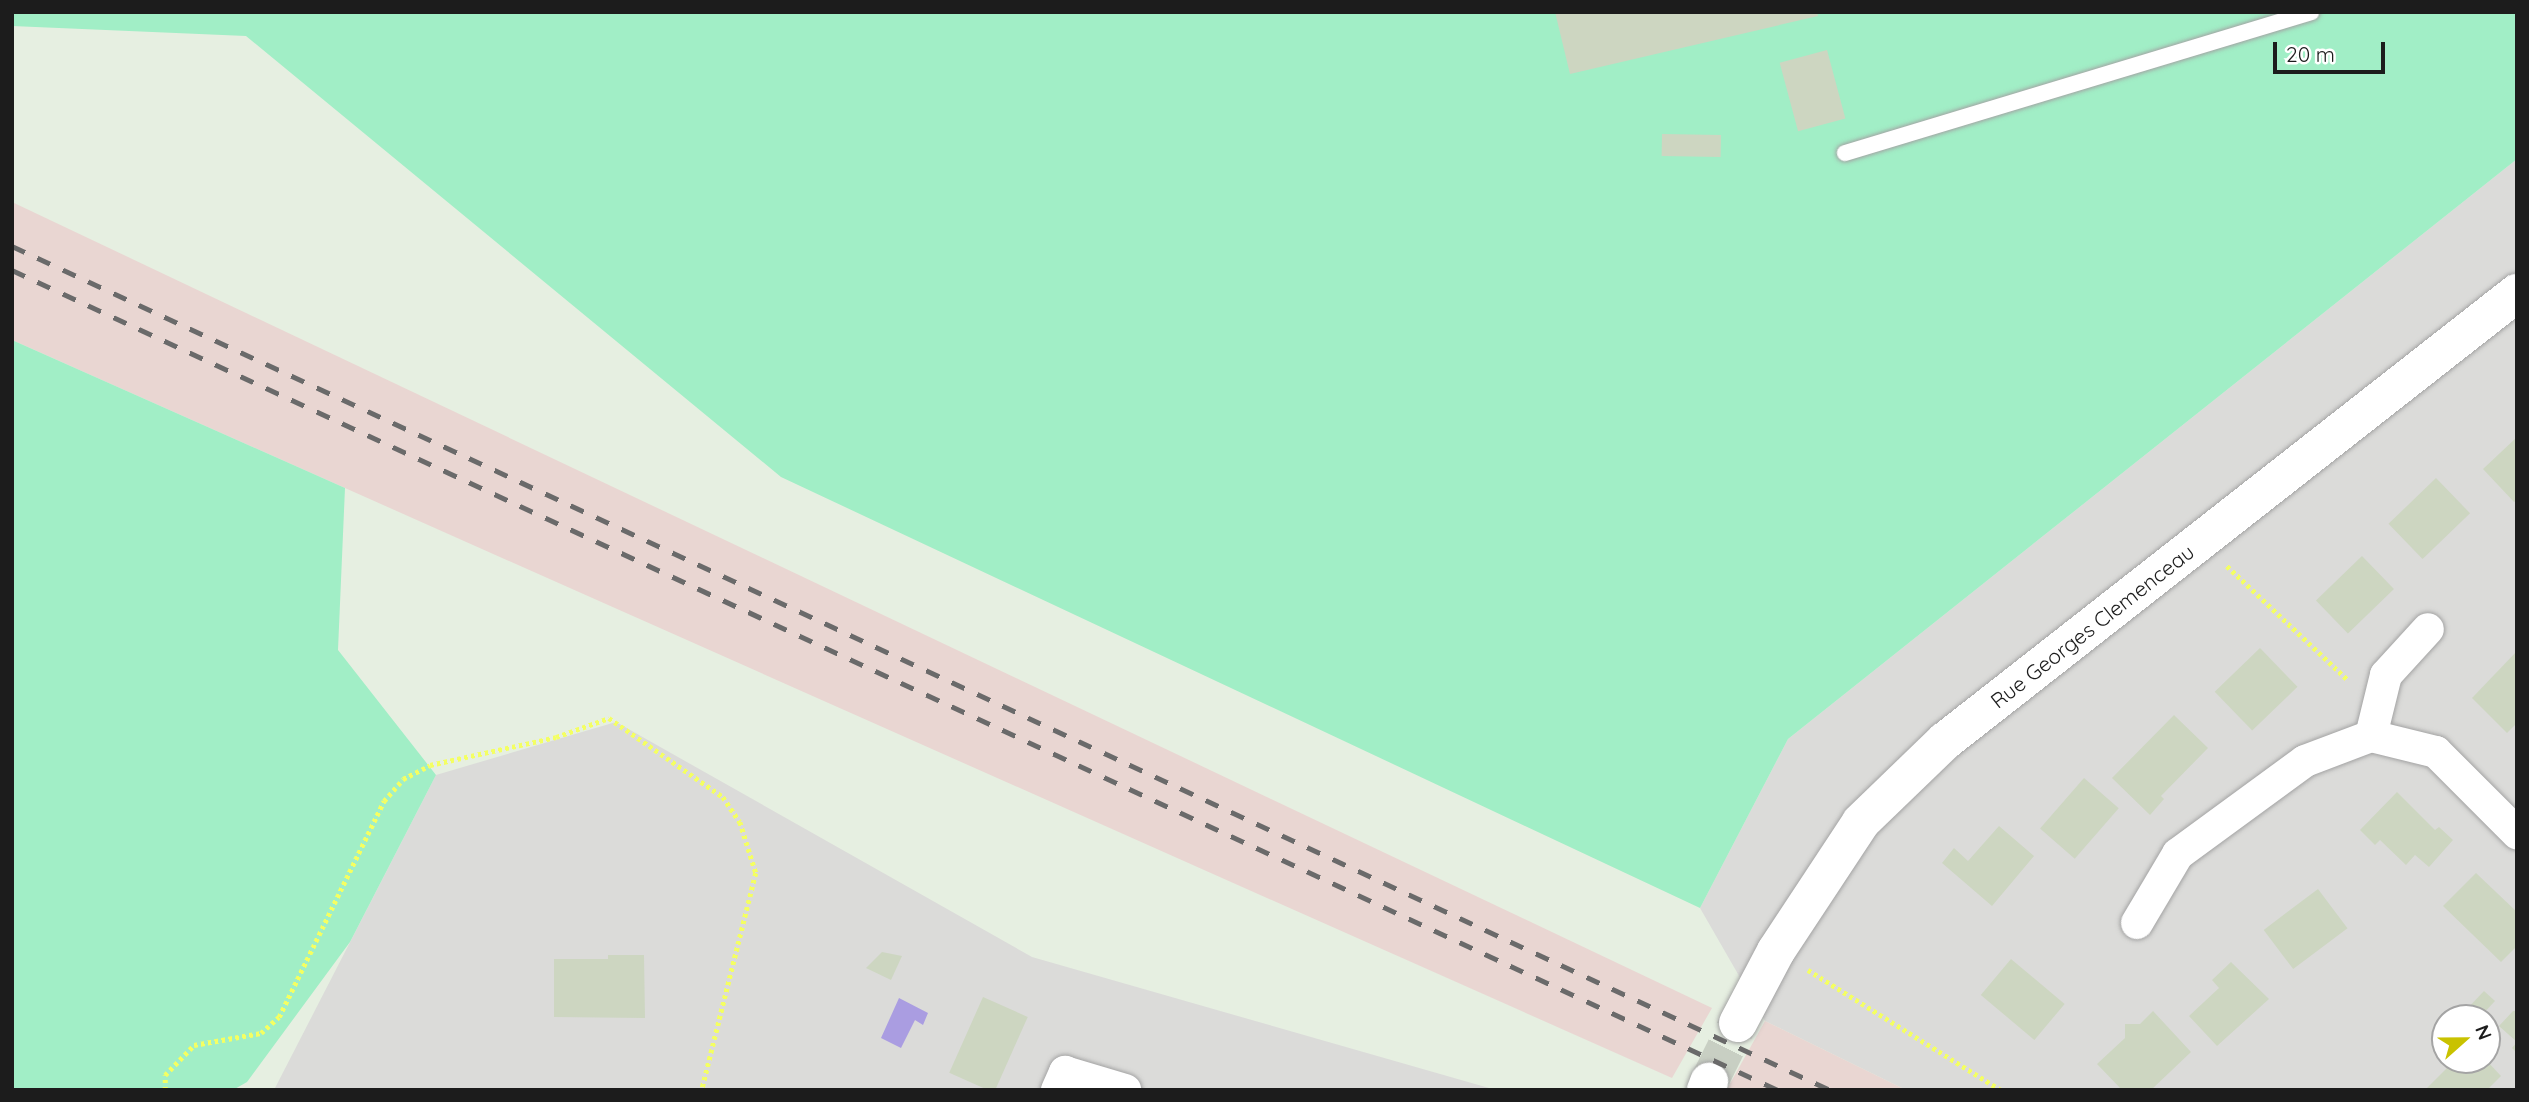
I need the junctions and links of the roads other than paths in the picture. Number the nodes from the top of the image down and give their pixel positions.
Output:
1 (2311, 12) edge
2 (1845, 153) dead end
3 (2517, 293) edge
4 (2428, 629) dead end
5 (2374, 722) junction
6 (2514, 826) edge
7 (2137, 923) dead end
8 (1738, 1023) tunnel mouth
9 (1061, 1081) edge
10 (1125, 1090) edge

1 - 2 lane
3 - 8 street, Rue Georges Clemenceau
4 - 5 street
5 - 6 street
5 - 7 street
9 - 10 street

